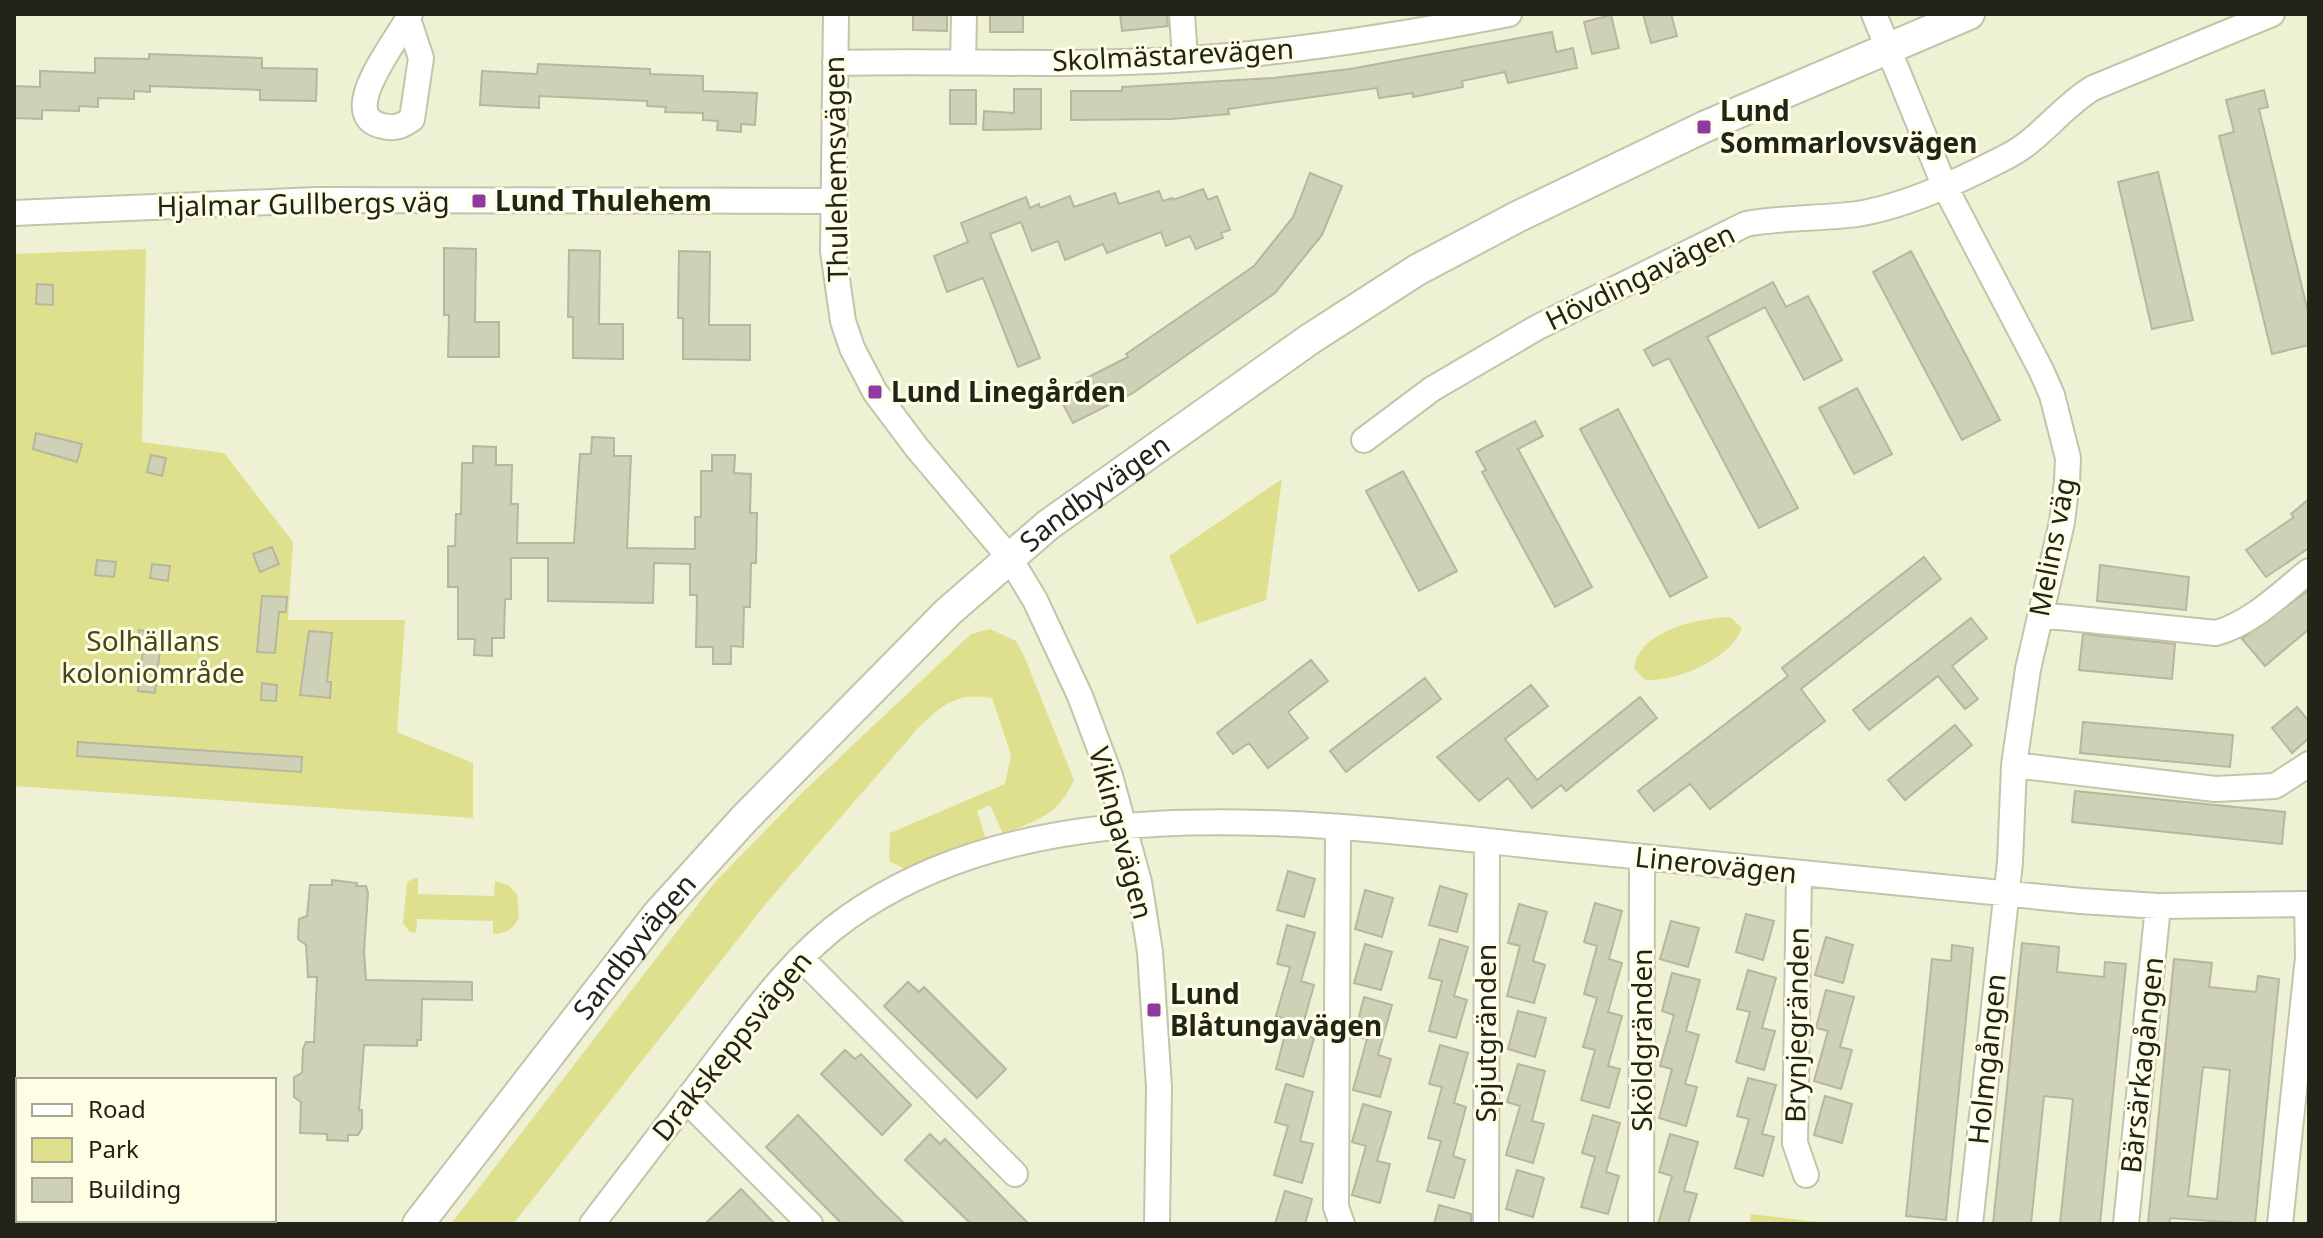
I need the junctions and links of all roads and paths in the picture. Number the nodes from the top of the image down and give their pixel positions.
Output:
1 (836, 14) edge
2 (964, 14) edge
3 (1182, 14) edge
4 (1509, 14) edge
5 (1874, 14) edge
6 (1969, 14) edge
7 (2272, 14) edge
8 (1395, 25) edge
9 (1885, 48) junction
10 (1185, 59) junction
11 (963, 62) junction
12 (835, 63) junction
13 (1944, 185) junction
14 (832, 201) junction
15 (14, 213) edge
16 (1364, 440) dead end
17 (1009, 557) junction
18 (2309, 571) edge
19 (2040, 615) junction
20 (2309, 764) edge
21 (2014, 765) junction
22 (1123, 828) junction
23 (1338, 829) junction
24 (1487, 842) junction
25 (1642, 857) junction
26 (1799, 874) junction
27 (2005, 893) junction
28 (2308, 904) edge
29 (2158, 906) junction
30 (801, 958) junction
31 (686, 1100) junction
32 (1015, 1174) dead end
33 (1806, 1175) dead end
34 (418, 1224) edge
35 (592, 1224) edge
36 (810, 1224) edge
37 (1157, 1224) edge
38 (1342, 1224) edge
39 (1486, 1224) edge
40 (1641, 1224) edge
41 (1970, 1224) edge
42 (2126, 1224) edge
43 (2280, 1224) edge

1 - 12 street, Thulehemsvägen
2 - 11 street
3 - 10 street
4 - 8 street, Skolmästarevägen
5 - 9 street, Melins väg
6 - 9 main road, Sandbyvägen
7 - 13 street, Hövdingavägen
8 - 10 street, Skolmästarevägen
9 - 13 street, Melins väg
9 - 17 main road, Sandbyvägen
10 - 11 street, Skolmästarevägen
11 - 12 street, Skolmästarevägen
12 - 14 street, Thulehemsvägen
13 - 16 street, Hövdingavägen
13 - 19 street, Melins väg
14 - 15 street, Hjalmar Gullbergs väg
14 - 17 street, Thulehemsvägen
17 - 22 street, Vikingavägen
17 - 34 main road, Sandbyvägen
18 - 19 street
19 - 21 street, Melins väg
20 - 21 street
21 - 27 street, Melins väg
22 - 23 street, Linerovägen
22 - 30 street, Drakskeppsvägen
22 - 37 street, Vikingavägen
23 - 24 street, Linerovägen
23 - 38 street
24 - 25 street, Linerovägen
24 - 39 street, Spjutgränden
25 - 26 street, Linerovägen
25 - 40 street, Sköldgränden
26 - 27 street, Linerovägen
26 - 33 street, Brynjegränden
27 - 29 street, Linerovägen
27 - 41 street, Holmgången
28 - 29 street, Linerovägen
28 - 43 street
29 - 42 street, Bärsärkagången
30 - 31 street, Drakskeppsvägen
30 - 32 street
31 - 35 street, Drakskeppsvägen
31 - 36 street

